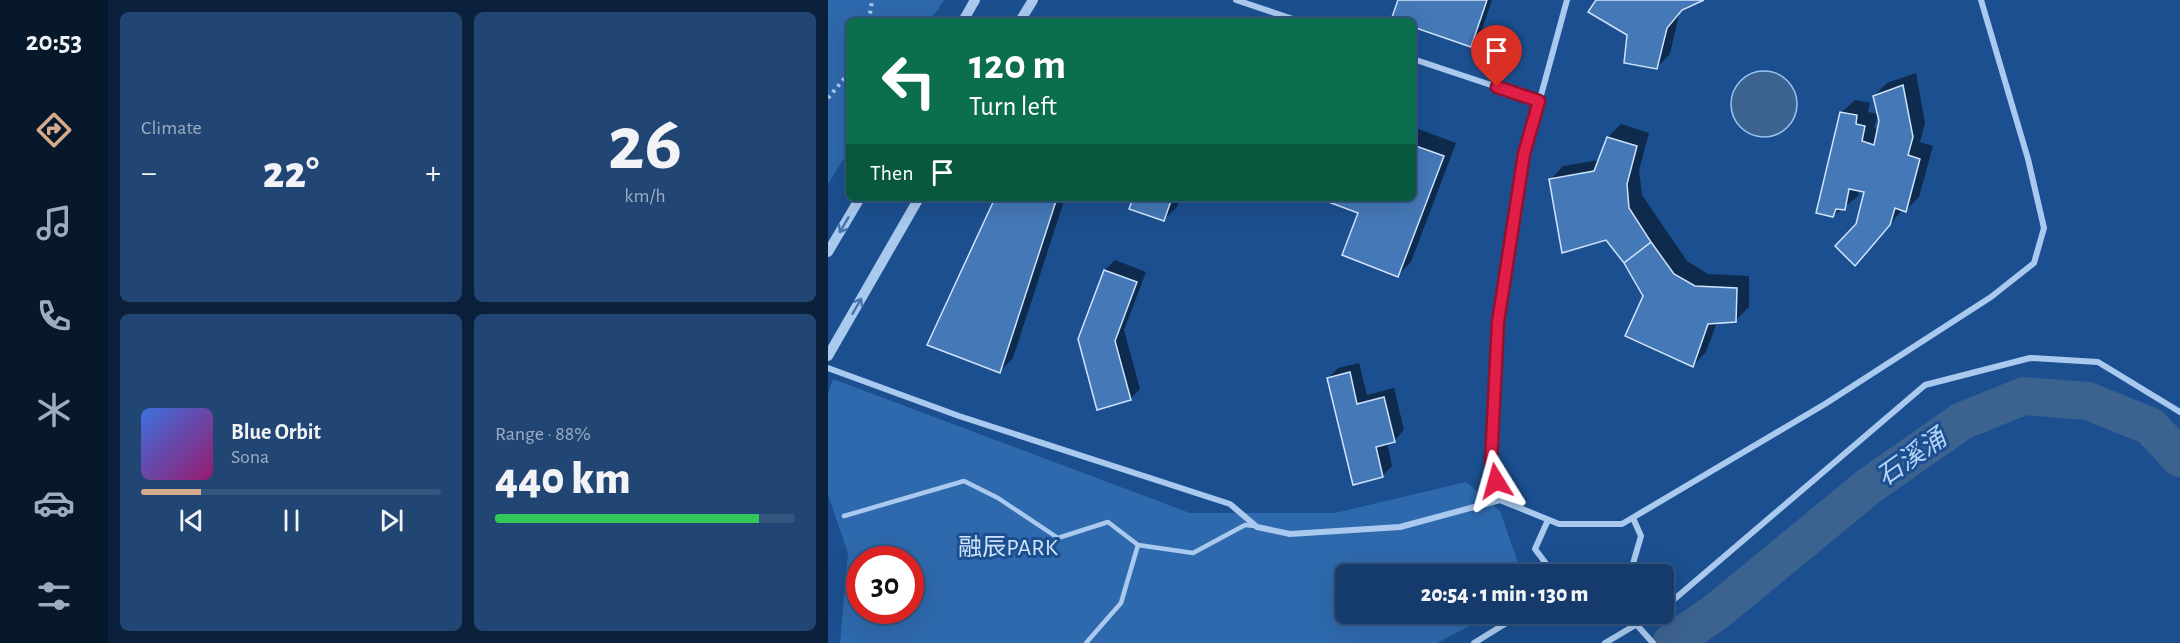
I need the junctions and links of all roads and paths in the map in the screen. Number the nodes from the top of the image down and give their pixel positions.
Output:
1 (872, 0) edge
2 (975, 0) edge
3 (1032, 0) edge
4 (1236, 0) edge
5 (1567, 0) edge
6 (1981, 0) edge
7 (869, 18) edge
8 (965, 18) edge
9 (1022, 18) edge
10 (1290, 18) edge
11 (1416, 60) edge
12 (846, 77) edge
13 (828, 98) edge
14 (1539, 101) junction
15 (858, 201) edge
16 (917, 201) edge
17 (828, 252) edge
18 (828, 356) edge
19 (828, 368) edge
20 (2180, 412) edge
21 (1500, 500) junction
22 (844, 516) dead end
23 (1633, 518) junction
24 (1548, 520) junction
25 (1257, 527) junction
26 (1138, 545) junction
27 (1546, 564) edge
28 (1633, 564) edge
29 (1674, 599) edge
30 (1505, 624) edge
31 (1636, 624) joint
32 (1650, 640) edge
33 (1086, 643) edge
34 (1474, 643) edge
35 (1605, 643) edge

1 - 7 path
2 - 8 street
3 - 9 street
4 - 10 street
5 - 14 street
6 - 23 street
11 - 14 street
12 - 13 path
14 - 21 street
15 -> 17 street
18 -> 16 street
19 - 25 street
20 - 29 street
21 - 24 street
21 - 25 street
22 - 26 lane
23 - 24 street
23 - 28 street
24 - 27 street
25 - 26 lane
26 - 33 lane
30 - 34 street
31 - 32 street
31 - 35 street

